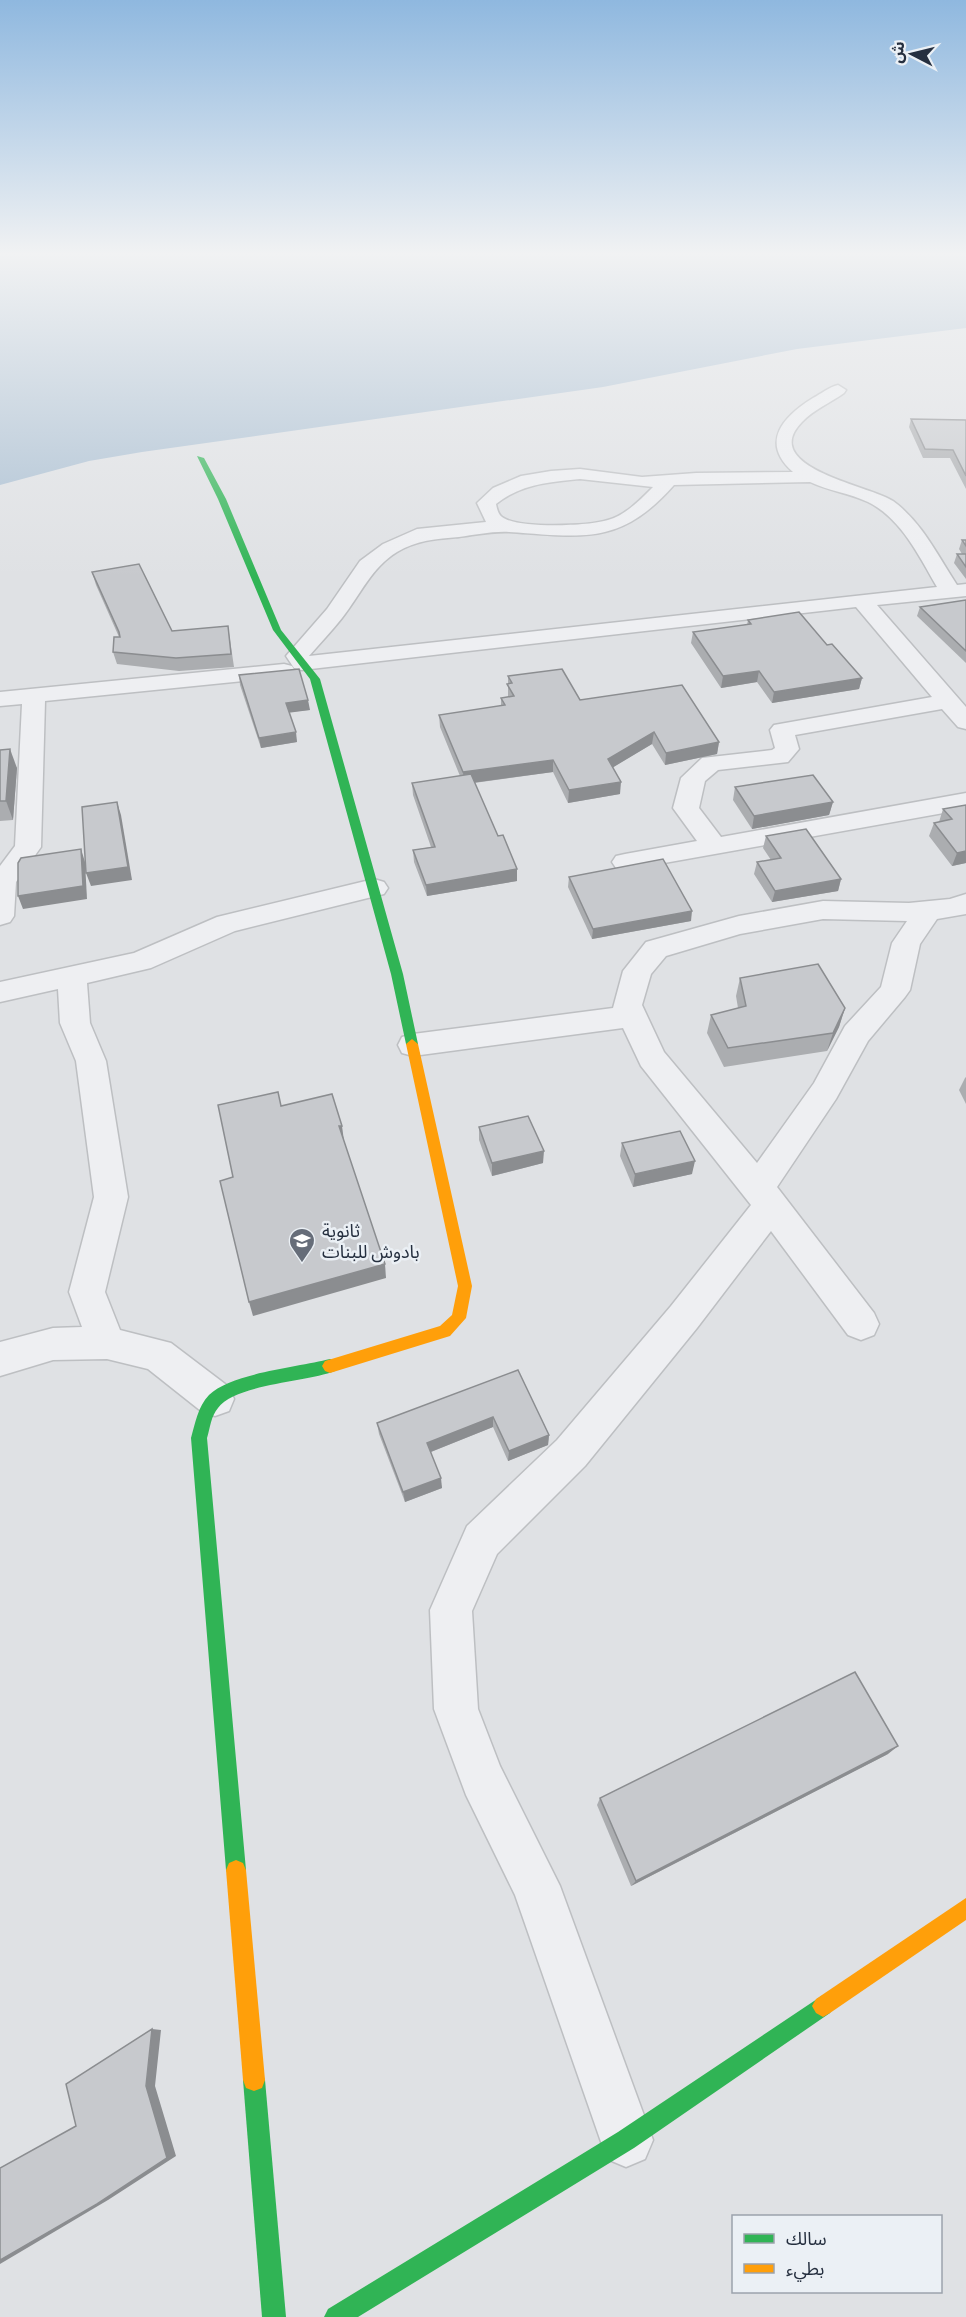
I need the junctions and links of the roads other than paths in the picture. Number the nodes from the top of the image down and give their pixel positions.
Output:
1 (838, 390) dead end
2 (200, 458) dead end
3 (811, 477) junction
4 (669, 480) junction
5 (509, 526) junction
6 (959, 591) edge
7 (862, 601) junction
8 (302, 663) junction
9 (34, 696) junction
10 (0, 699) edge
11 (948, 701) junction
12 (966, 722) edge
13 (966, 801) edge
14 (714, 846) junction
15 (626, 862) dead end
16 (374, 888) junction
17 (966, 903) edge
18 (929, 910) junction
19 (0, 916) edge
20 (72, 977) junction
21 (0, 992) edge
22 (632, 1016) junction
23 (413, 1045) junction
24 (765, 1197) junction
25 (861, 1324) dead end
26 (107, 1343) junction
27 (0, 1359) edge
28 (215, 1400) junction
29 (966, 1908) edge
30 (626, 2140) junction
31 (274, 2317) edge
32 (336, 2317) edge

1 - 3 street
2 - 8 street
3 - 4 street
3 - 6 street
4 - 5 street
4 - 5 street
5 - 8 street
6 - 7 street
7 - 8 street
7 - 11 street
8 - 9 street
8 - 16 street
9 - 10 street
9 - 19 street
11 - 12 street
11 - 14 street
13 - 14 street
14 - 15 street
16 - 20 street
16 - 23 street
17 - 18 street
18 - 22 street
18 - 24 street
20 - 21 street
20 - 26 street
22 - 23 street
22 - 24 street
23 - 28 street
24 - 25 street
24 - 30 street
26 - 27 street
26 - 28 street
28 - 31 street
29 - 30 street
30 - 32 street

